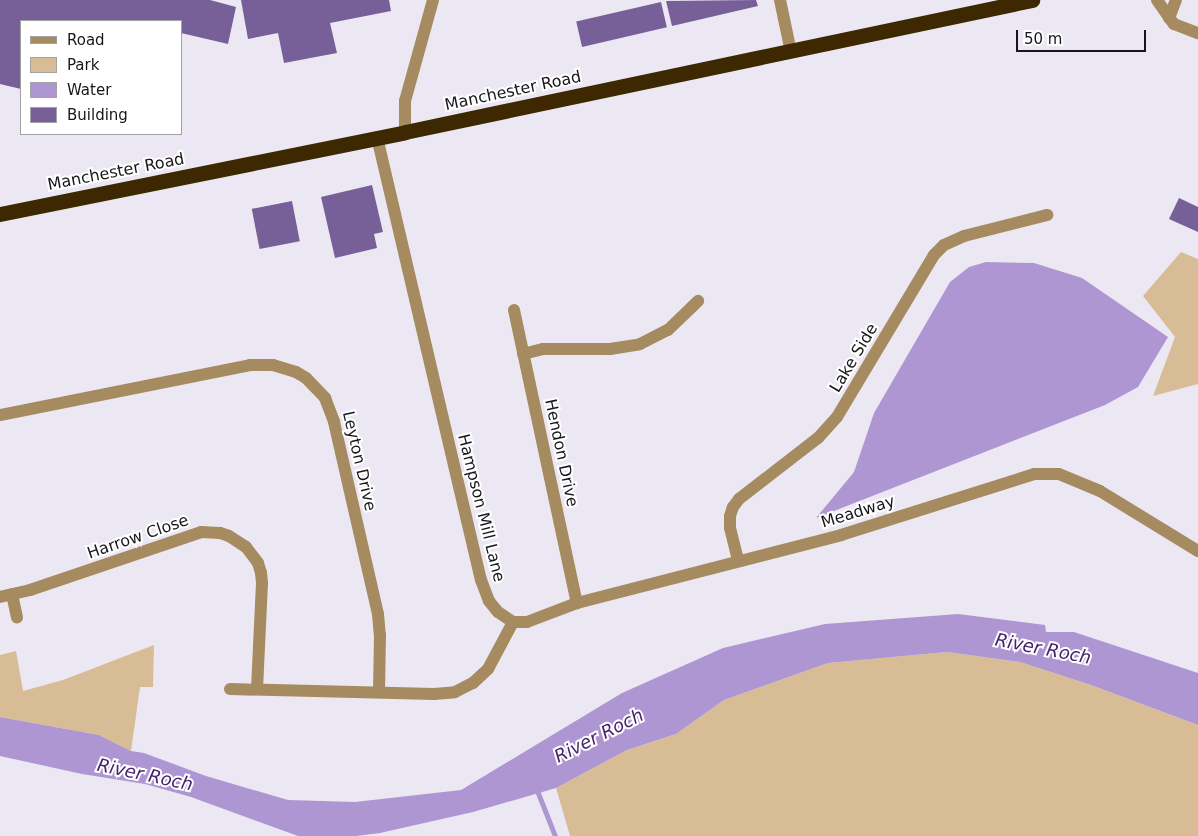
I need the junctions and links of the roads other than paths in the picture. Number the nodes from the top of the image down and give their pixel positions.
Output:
1 (433, 0) edge
2 (780, 0) edge
3 (1032, 0) edge
4 (1157, 0) edge
5 (1176, 0) edge
6 (1169, 18) junction
7 (1198, 33) edge
8 (791, 52) junction
9 (405, 132) junction
10 (377, 138) junction
11 (0, 214) edge
12 (1047, 215) dead end
13 (698, 301) dead end
14 (514, 310) dead end
15 (523, 354) junction
16 (0, 415) edge
17 (1198, 551) edge
18 (738, 560) junction
19 (6, 595) edge
20 (577, 603) junction
21 (18, 617) dead end
22 (513, 622) junction
23 (230, 689) dead end
24 (257, 689) junction
25 (379, 691) junction

1 - 9 street
2 - 8 street
3 - 8 highway, Manchester Road
4 - 6 street
5 - 6 street
6 - 7 street
8 - 9 highway, Manchester Road
9 - 10 highway, Manchester Road
10 - 11 highway, Manchester Road
10 - 22 street, Hampson Mill Lane
12 - 18 street, Lake Side
13 - 15 street
14 - 15 street, Hendon Drive
15 - 20 street, Hendon Drive
16 - 25 street, Leyton Drive
17 - 18 street, Meadway
18 - 20 street, Meadway
19 - 21 street, Harrow Close
19 - 24 street, Harrow Close
20 - 22 street, Meadway
22 - 25 street
23 - 24 street
24 - 25 street

